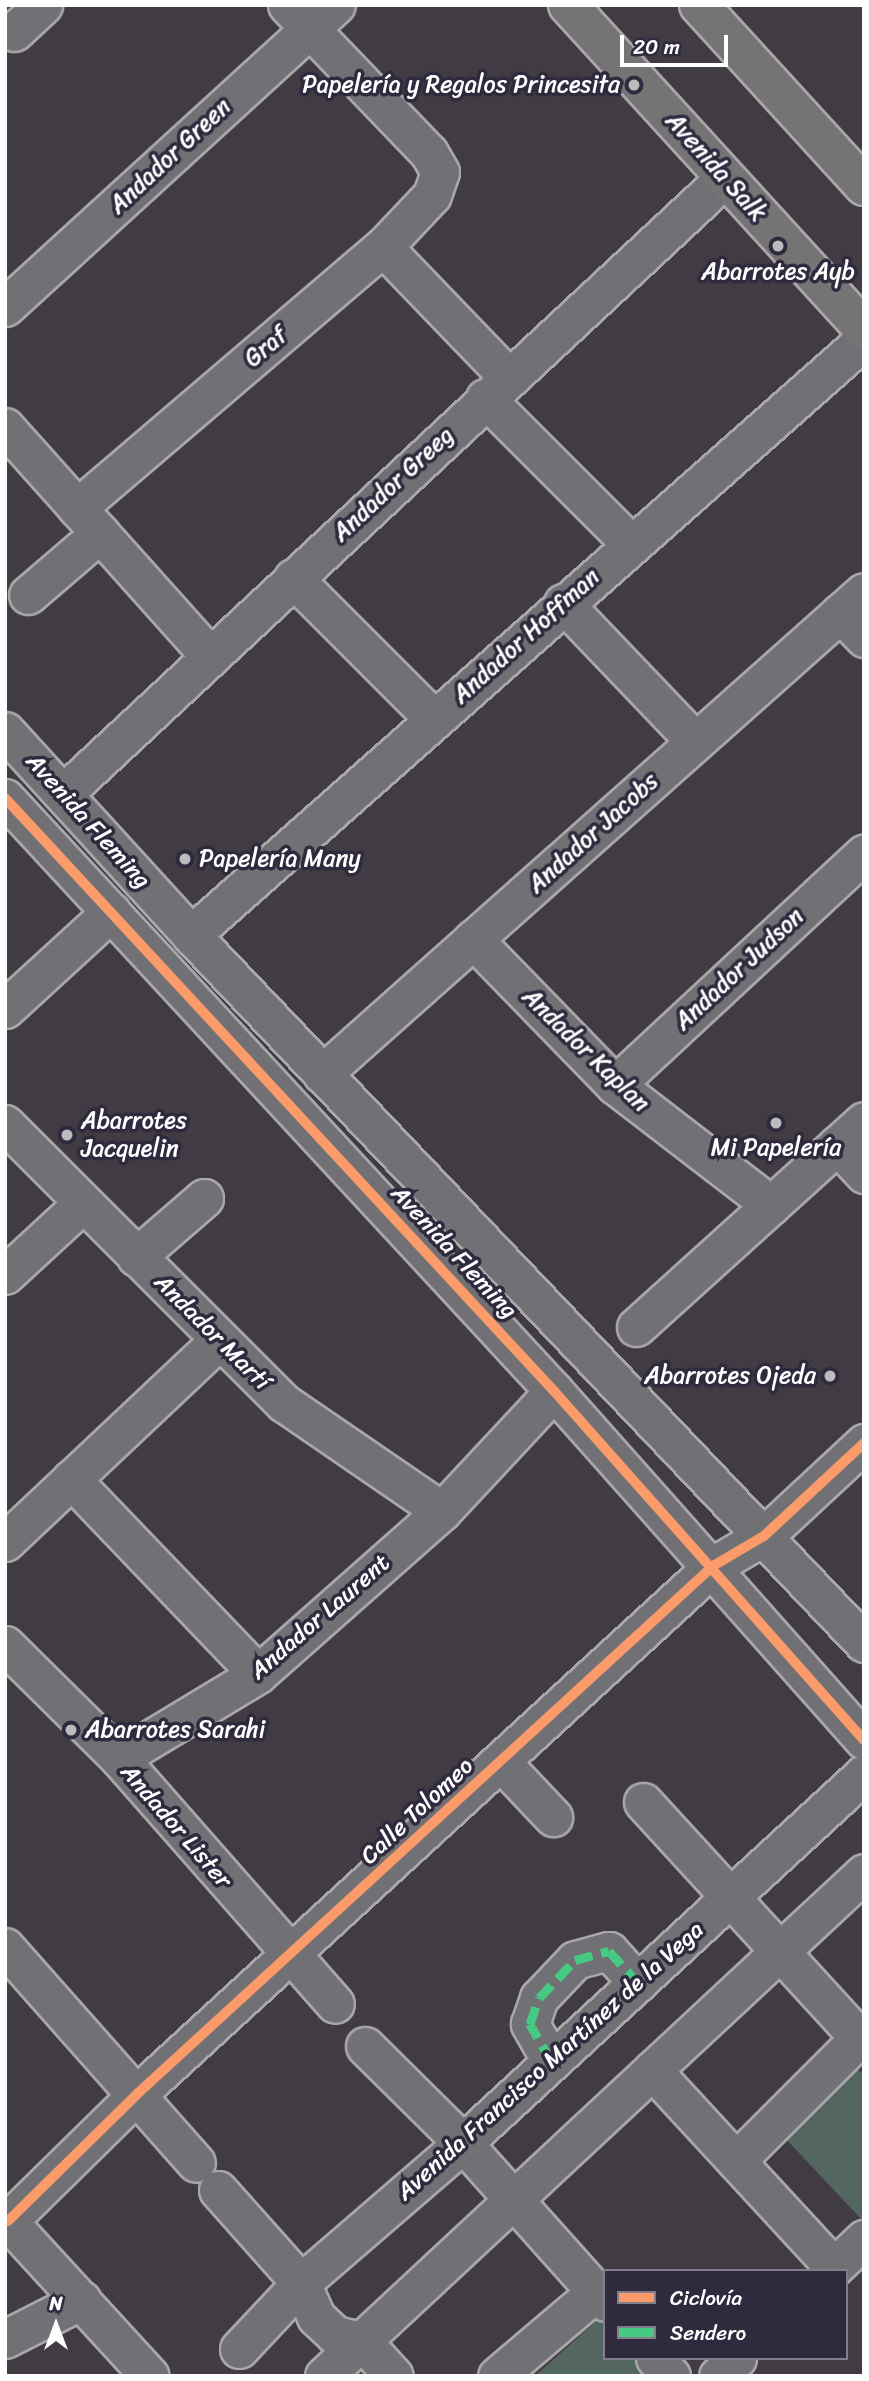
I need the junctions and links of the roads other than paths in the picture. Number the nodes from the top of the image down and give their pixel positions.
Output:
1 (43, 5) edge
2 (336, 5) edge
3 (568, 5) edge
4 (699, 5) edge
5 (298, 17) edge
6 (14, 32) dead end
7 (725, 178) junction
8 (864, 186) edge
9 (383, 247) junction
10 (5, 307) edge
11 (864, 329) edge
12 (864, 340) edge
13 (497, 387) junction
14 (5, 427) edge
15 (88, 520) junction
16 (630, 543) junction
17 (293, 578) junction
18 (28, 595) dead end
19 (563, 603) junction
20 (856, 614) edge
21 (210, 656) junction
22 (433, 718) junction
23 (7, 736) edge
24 (695, 741) junction
25 (64, 793) junction
26 (5, 799) edge
27 (864, 854) edge
28 (111, 912) junction
29 (191, 935) junction
30 (473, 939) junction
31 (5, 1009) edge
32 (322, 1073) junction
33 (615, 1085) junction
34 (5, 1124) edge
35 (851, 1133) edge
36 (864, 1174) edge
37 (204, 1198) dead end
38 (83, 1203) junction
39 (771, 1205) junction
40 (136, 1256) junction
41 (5, 1275) edge
42 (636, 1327) dead end
43 (219, 1340) junction
44 (554, 1391) junction
45 (860, 1453) edge
46 (71, 1479) junction
47 (442, 1511) junction
48 (764, 1536) junction
49 (5, 1542) edge
50 (713, 1566) junction
51 (864, 1643) edge
52 (5, 1645) edge
53 (258, 1674) junction
54 (864, 1740) edge
55 (119, 1758) junction
56 (501, 1762) junction
57 (864, 1774) edge
58 (643, 1802) dead end
59 (553, 1817) dead end
60 (864, 1873) edge
61 (732, 1896) junction
62 (5, 1947) edge
63 (782, 1948) junction
64 (292, 1955) junction
65 (638, 1983) junction
66 (335, 2004) dead end
67 (862, 2041) edge
68 (365, 2046) dead end
69 (551, 2061) junction
70 (652, 2070) junction
71 (136, 2095) junction
72 (463, 2143) junction
73 (736, 2161) junction
74 (513, 2199) junction
75 (7, 2219) edge
76 (864, 2239) edge
77 (832, 2269) edge
78 (301, 2283) junction
79 (600, 2297) edge
80 (82, 2300) junction
81 (5, 2339) edge
82 (362, 2341) junction
83 (239, 2348) dead end
84 (657, 2360) edge
85 (735, 2360) edge
86 (150, 2376) edge
87 (324, 2376) edge
88 (394, 2376) edge
89 (497, 2376) edge
90 (671, 2376) edge
91 (718, 2376) edge

1 - 6 street
2 - 5 street, Andador Green
3 - 7 main road, Avenida Salk
4 - 8 main road
5 - 9 street, Graf
5 - 10 street, Andador Green
7 - 11 main road, Avenida Salk
7 - 13 street, Andador Greeg
9 - 13 street
9 - 15 street, Graf
12 - 16 street, Andador Hoffman
13 - 16 street
13 - 17 street, Andador Greeg
14 - 15 street
15 - 18 street, Graf
15 - 21 street
16 - 19 street, Andador Hoffman
17 - 21 street, Andador Greeg
17 - 22 street
19 - 22 street, Andador Hoffman
19 - 24 street
20 - 24 street, Andador Jacobs
21 - 25 street, Andador Greeg
22 - 29 street, Andador Hoffman
23 - 25 street, Avenida Fleming
24 - 30 street, Andador Jacobs
25 - 29 street, Avenida Fleming
26 - 28 street, Avenida Fleming
27 - 33 street, Andador Judson
28 - 31 street
28 - 44 street, Avenida Fleming
29 - 32 street, Avenida Fleming
30 - 32 street, Andador Jacobs
30 - 33 street, Andador Kaplan
32 - 48 street, Avenida Fleming
33 - 39 street, Andador Kaplan
34 - 38 street, Andador Martí
35 - 36 street
35 - 39 street
37 - 40 street
38 - 40 street, Andador Martí
38 - 41 street
39 - 42 street
40 - 43 street, Andador Martí
43 - 46 street
43 - 47 street, Andador Martí
44 - 47 street, Andador Laurent
44 - 50 street, Avenida Fleming
45 - 48 street, Calle Tolomeo
46 - 49 street
46 - 53 street
47 - 53 street, Andador Laurent
48 - 50 street, Calle Tolomeo
48 - 51 street, Avenida Fleming
50 - 54 street, Avenida Fleming
50 - 56 street, Calle Tolomeo
52 - 55 street, Andador Lister
53 - 55 street, Andador Laurent
55 - 64 street, Andador Lister
56 - 59 street
56 - 64 street, Calle Tolomeo
57 - 61 street, Avenida Francisco Martínez de la Vega
58 - 61 street
60 - 63 street
61 - 63 street
61 - 65 street, Avenida Francisco Martínez de la Vega
62 - 71 street
63 - 67 street
63 - 70 street
64 - 66 street, Andador Lister
64 - 71 street, Calle Tolomeo
65 - 69 street, Avenida Francisco Martínez de la Vega
65 - 69 street
67 - 73 street
68 - 72 street
69 - 72 street, Avenida Francisco Martínez de la Vega
70 - 73 street
70 - 74 street
71 - 75 street, Calle Tolomeo
71 - 78 street
72 - 74 street
72 - 78 street, Avenida Francisco Martínez de la Vega
73 - 77 street
74 - 79 street
74 - 82 street
75 - 80 street
76 - 77 street
78 - 82 street
78 - 83 street, Avenida Francisco Martínez de la Vega
79 - 89 street
80 - 81 street
80 - 86 street
82 - 87 street
82 - 88 street
84 - 90 street
85 - 91 street

